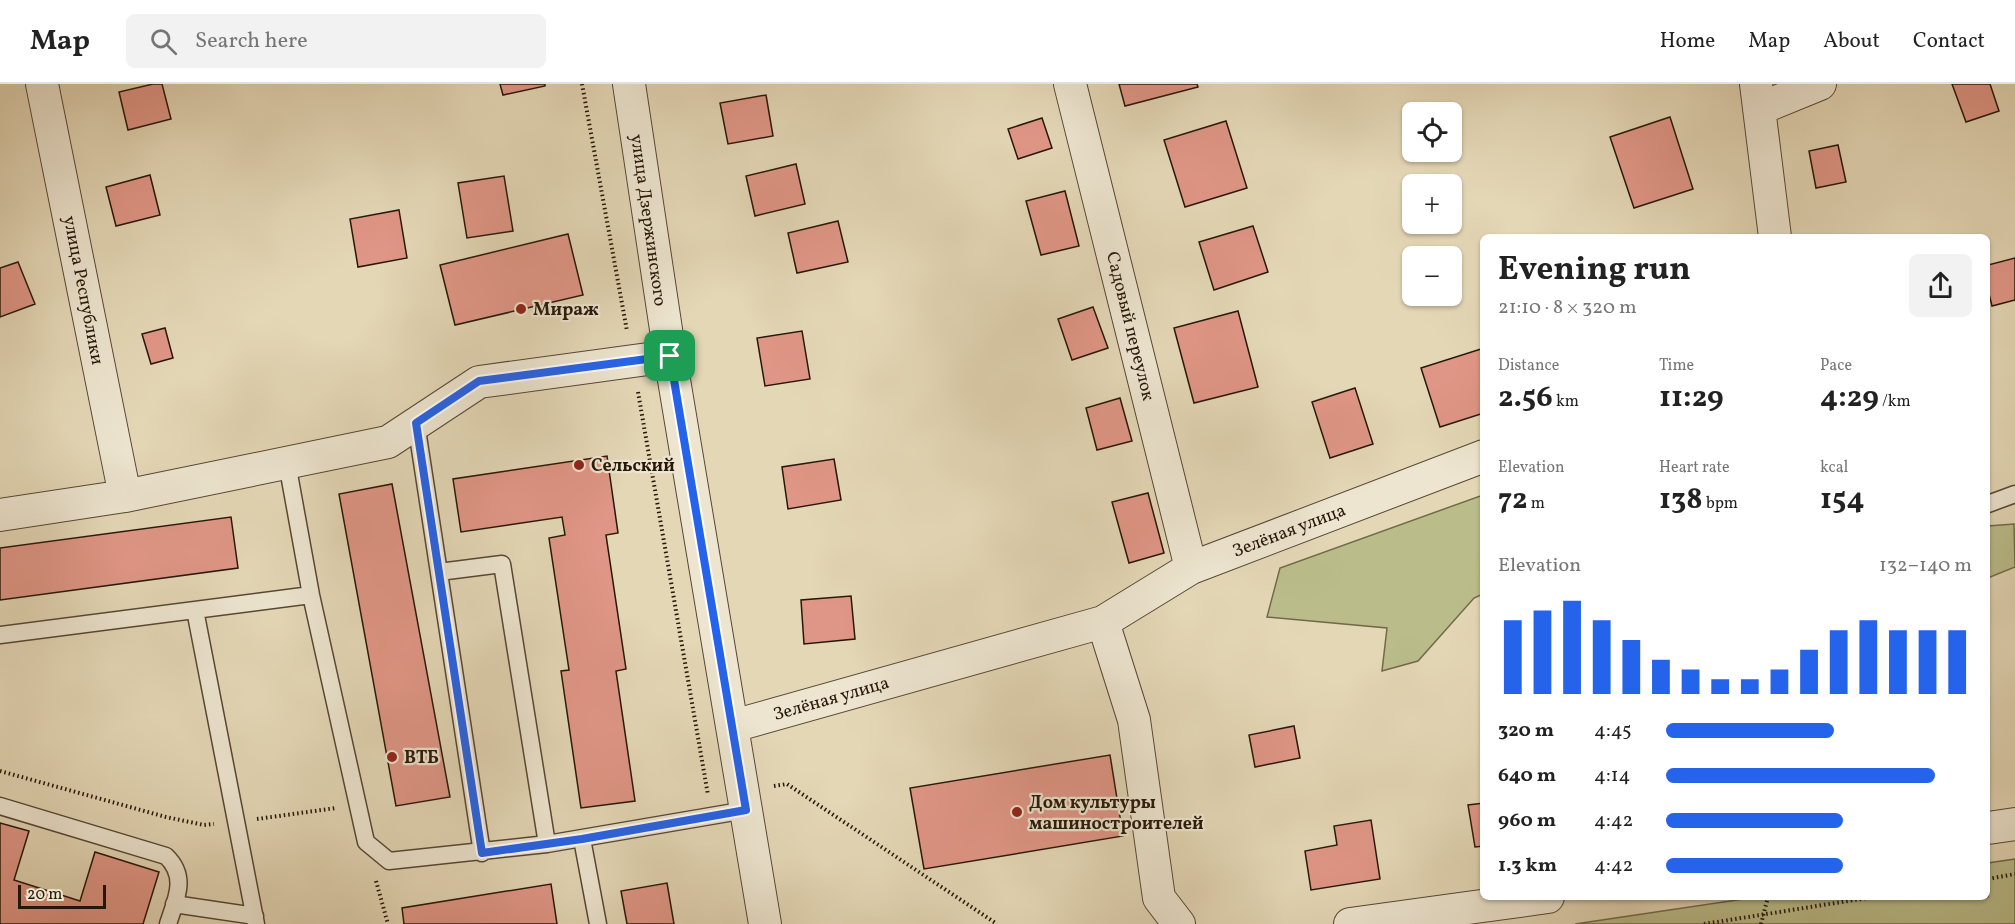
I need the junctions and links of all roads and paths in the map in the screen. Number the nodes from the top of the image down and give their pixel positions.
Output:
1 (42, 84) edge
2 (582, 84) edge
3 (629, 84) edge
4 (1070, 84) edge
5 (1820, 84) edge
6 (1758, 96) edge
7 (1775, 234) edge
8 (670, 356) junction
9 (633, 362) junction
10 (416, 423) junction
11 (1480, 458) edge
12 (287, 463) junction
13 (2015, 494) edge
14 (125, 496) junction
15 (1990, 503) edge
16 (0, 515) edge
17 (1191, 568) junction
18 (439, 572) junction
19 (311, 595) junction
20 (195, 610) junction
21 (1103, 622) junction
22 (0, 635) edge
23 (733, 726) junction
24 (0, 771) edge
25 (708, 796) junction
26 (745, 800) junction
27 (358, 805) junction
28 (0, 806) edge
29 (711, 817) junction
30 (236, 822) junction
31 (2015, 824) edge
32 (1990, 828) edge
33 (582, 839) junction
34 (547, 844) junction
35 (482, 853) junction
36 (2015, 874) edge
37 (1990, 879) edge
38 (1529, 900) edge
39 (1767, 900) edge
40 (1854, 900) edge
41 (174, 904) junction
42 (1764, 914) junction
43 (256, 920) edge
44 (168, 924) edge
45 (598, 924) edge
46 (765, 924) edge
47 (997, 924) edge
48 (1179, 924) edge
49 (1350, 924) edge
50 (1704, 924) edge
51 (1761, 924) edge

1 - 14 street, улица Республики
2 - 9 path
3 - 8 street, улица Дзержинского
4 - 17 street, Садовый переулок
5 - 6 street
6 - 7 street
8 - 9 street
8 - 23 street, улица Дзержинского
9 - 10 street
9 - 25 path
10 - 12 street
10 - 18 lane
11 - 17 street, Зелёная улица
12 - 14 street
12 - 19 lane
13 - 15 lane
14 - 16 street
17 - 21 street, Зелёная улица
18 - 34 lane
18 - 35 lane
19 - 20 lane
19 - 27 lane
20 - 22 lane
20 - 30 lane
21 - 23 street, Зелёная улица
21 - 48 street
23 - 26 street, улица Дзержинского
24 - 30 path
25 - 26 path
25 - 29 path
26 - 29 lane
26 - 46 street, улица Дзержинского
26 - 47 path
27 - 30 path
27 - 35 lane
28 - 41 lane
29 - 33 lane
30 - 43 lane
31 - 32 street
33 - 34 lane
33 - 45 lane
34 - 35 lane
36 - 37 path
38 - 49 street
39 - 42 path
40 - 42 path
41 - 43 lane
41 - 44 lane
42 - 50 path
42 - 51 path

